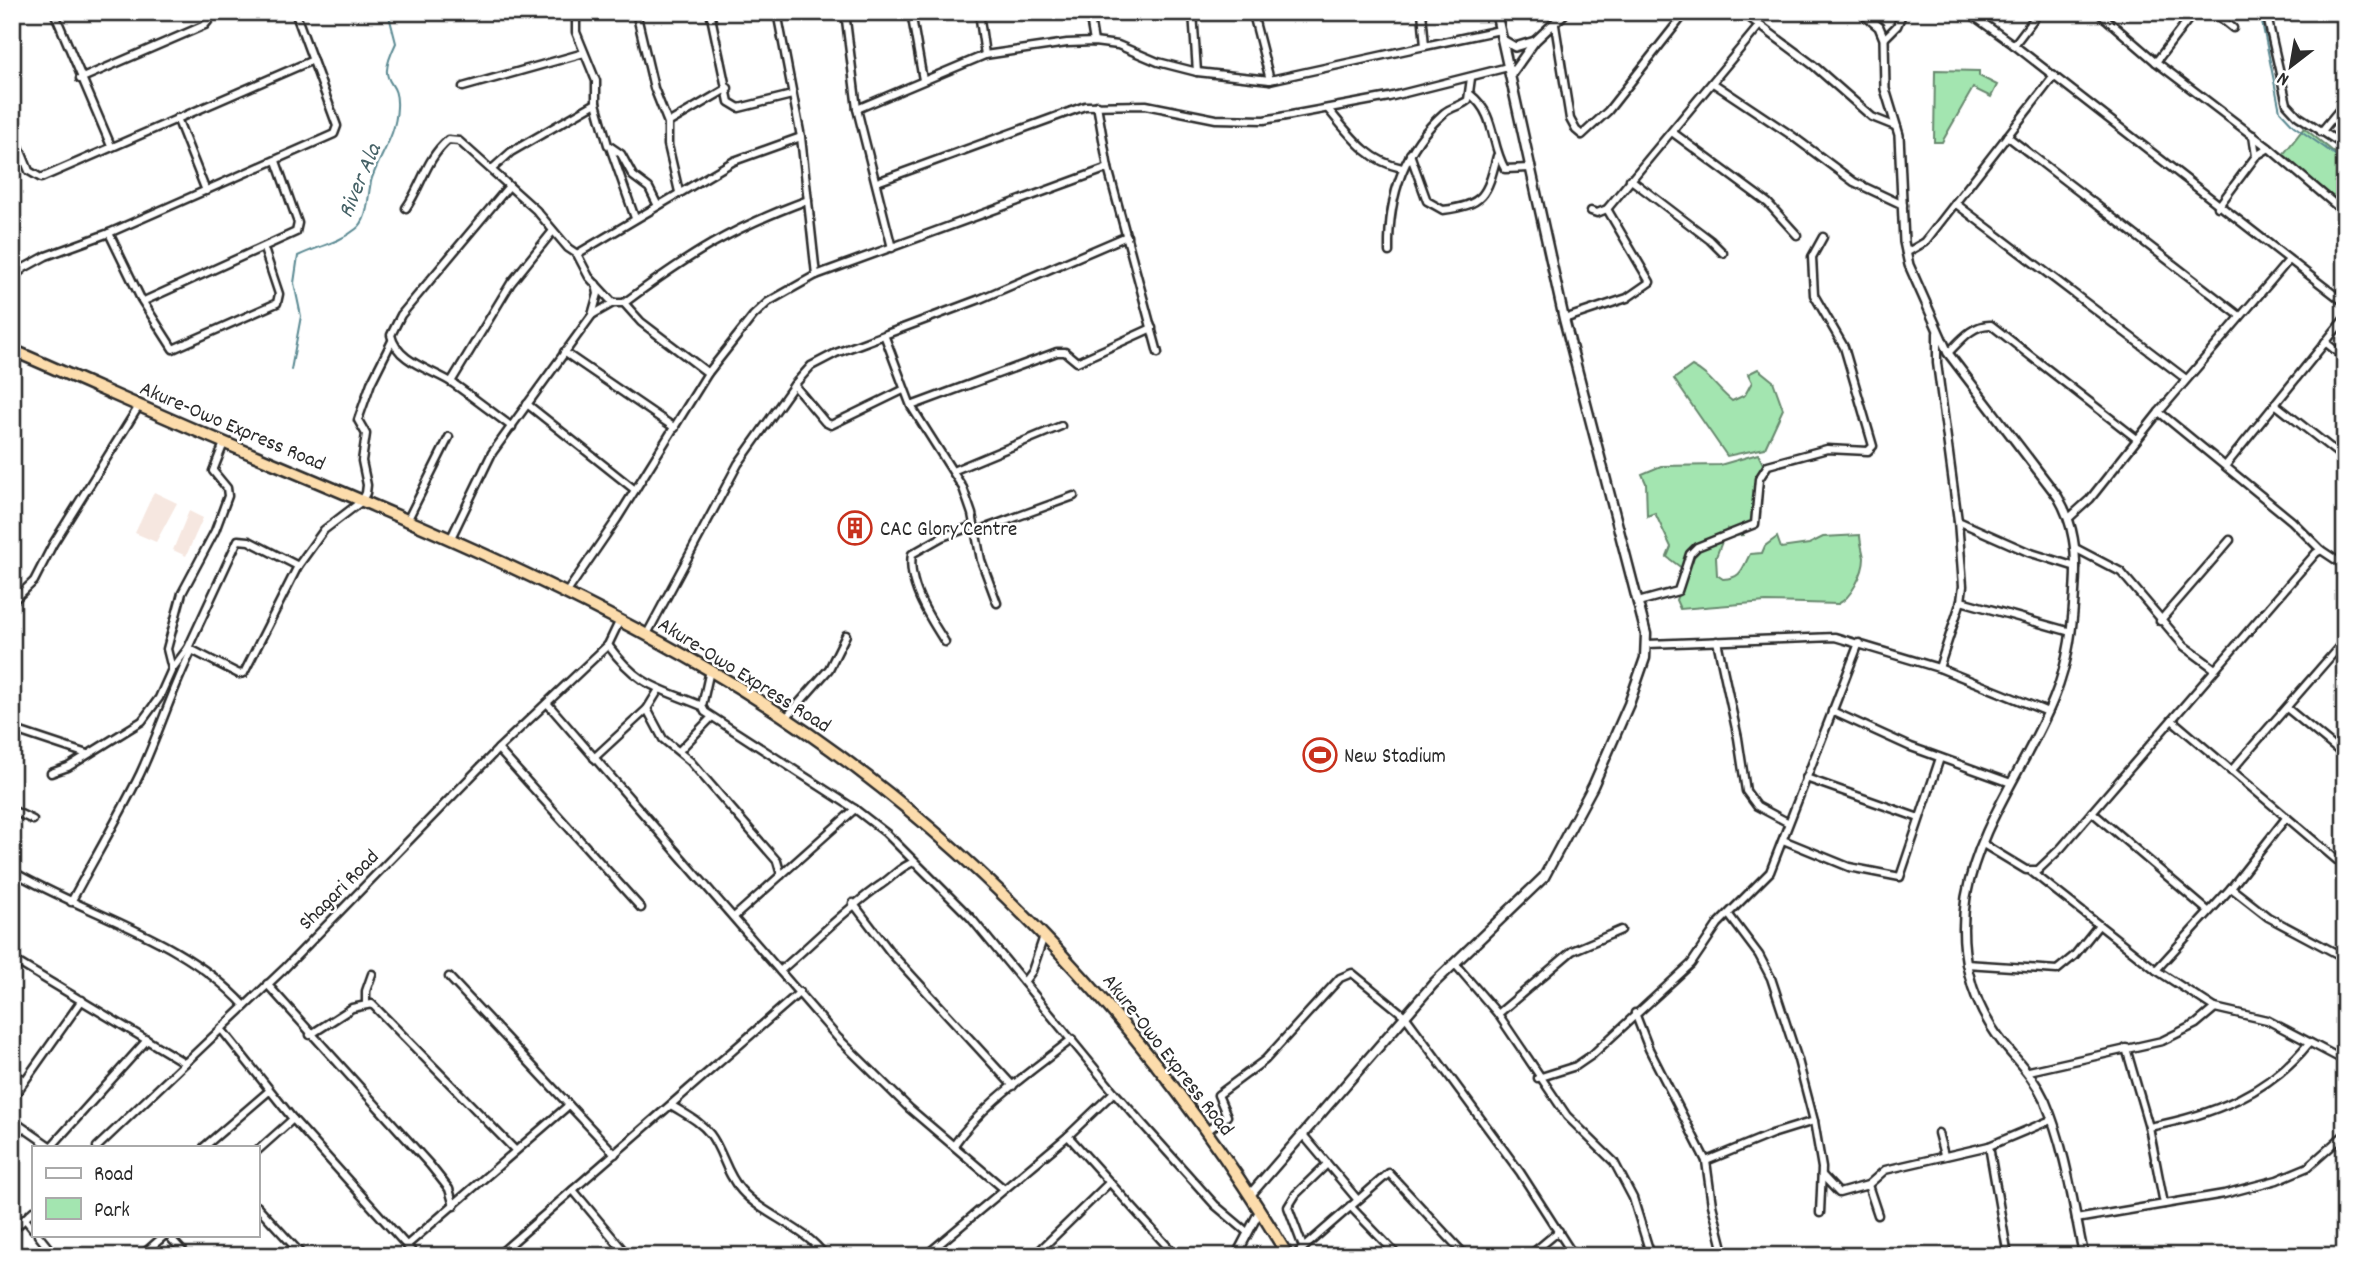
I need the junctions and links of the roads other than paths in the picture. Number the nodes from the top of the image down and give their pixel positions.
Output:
1 (54, 12) edge
2 (206, 12) edge
3 (295, 12) edge
4 (495, 12) edge
5 (576, 12) edge
6 (636, 12) edge
7 (710, 12) edge
8 (777, 12) edge
9 (845, 12) edge
10 (911, 12) edge
11 (979, 12) edge
12 (1088, 12) edge
13 (1193, 12) edge
14 (1422, 12) edge
15 (1496, 12) edge
16 (1566, 12) edge
17 (1686, 12) edge
18 (1742, 12) edge
19 (1861, 12) edge
20 (1903, 12) edge
21 (1968, 12) edge
22 (2039, 12) edge
23 (2098, 12) edge
24 (2194, 12) edge
25 (2213, 12) edge
26 (2266, 12) edge
27 (1255, 13) edge
28 (483, 14) dead end
29 (1555, 25) junction
30 (1759, 26) junction
31 (2233, 28) dead end
32 (1500, 30) junction
33 (1884, 38) junction
34 (1503, 40) junction
35 (1535, 41) junction
36 (1094, 42) junction
37 (2014, 45) junction
38 (1425, 46) junction
39 (584, 53) junction
40 (985, 55) junction
41 (313, 60) junction
42 (2155, 62) junction
43 (1509, 71) junction
44 (1197, 72) junction
45 (2053, 76) junction
46 (1471, 78) junction
47 (80, 79) junction
48 (923, 80) junction
49 (1270, 80) junction
50 (1713, 83) junction
51 (463, 87) dead end
52 (727, 88) junction
53 (792, 94) junction
54 (1471, 95) junction
55 (596, 103) junction
56 (2345, 103) edge
57 (1097, 105) junction
58 (857, 109) junction
59 (1328, 110) junction
60 (177, 118) junction
61 (668, 124) junction
62 (1897, 127) junction
63 (12, 129) edge
64 (1672, 132) junction
65 (2321, 132) junction
66 (2253, 135) junction
67 (2007, 136) junction
68 (801, 137) junction
69 (111, 146) junction
70 (2345, 146) edge
71 (610, 147) junction
72 (2269, 148) junction
73 (1410, 154) junction
74 (1497, 156) junction
75 (2256, 156) junction
76 (276, 161) junction
77 (1108, 168) junction
78 (1402, 168) junction
79 (1530, 168) junction
80 (492, 169) junction
81 (1630, 179) junction
82 (877, 182) junction
83 (509, 186) junction
84 (206, 191) junction
85 (679, 192) junction
86 (808, 200) junction
87 (1955, 203) junction
88 (657, 204) junction
89 (1903, 205) junction
90 (2218, 207) junction
91 (407, 208) dead end
92 (1607, 209) junction
93 (1591, 211) dead end
94 (2345, 214) edge
95 (635, 218) junction
96 (553, 231) junction
97 (109, 233) junction
98 (1797, 235) dead end
99 (1127, 236) junction
100 (1823, 237) dead end
101 (892, 248) junction
102 (264, 249) junction
103 (1389, 252) dead end
104 (1723, 253) dead end
105 (1906, 253) junction
106 (577, 254) junction
107 (2289, 260) junction
108 (816, 275) junction
109 (12, 278) edge
110 (596, 284) junction
111 (144, 301) junction
112 (613, 303) junction
113 (624, 303) junction
114 (2345, 303) edge
115 (592, 316) junction
116 (2240, 316) junction
117 (2345, 318) edge
118 (1564, 319) junction
119 (1152, 328) junction
120 (1937, 333) junction
121 (885, 337) junction
122 (392, 341) junction
123 (2325, 342) junction
124 (12, 350) edge
125 (564, 352) junction
126 (1158, 353) dead end
127 (1948, 353) junction
128 (2345, 358) edge
129 (708, 373) junction
130 (2186, 379) junction
131 (451, 382) junction
132 (794, 385) junction
133 (903, 390) junction
134 (527, 404) junction
135 (2275, 404) junction
136 (139, 406) junction
137 (911, 406) junction
138 (2159, 412) junction
139 (1061, 426) dead end
140 (512, 427) junction
141 (675, 428) junction
142 (449, 437) dead end
143 (2137, 439) junction
144 (224, 443) junction
145 (2345, 459) edge
146 (2226, 465) junction
147 (955, 470) junction
148 (635, 490) junction
149 (1074, 496) dead end
150 (362, 501) junction
151 (2069, 518) junction
152 (407, 521) junction
153 (1958, 522) junction
154 (974, 529) junction
155 (450, 540) junction
156 (2230, 540) dead end
157 (2075, 548) junction
158 (2321, 550) junction
159 (299, 565) junction
160 (2345, 566) edge
161 (2076, 567) junction
162 (567, 592) junction
163 (1961, 601) junction
164 (1637, 602) junction
165 (12, 603) edge
166 (997, 603) dead end
167 (620, 621) junction
168 (2160, 621) junction
169 (2071, 632) junction
170 (647, 634) junction
171 (846, 635) dead end
172 (2345, 640) edge
173 (1717, 641) junction
174 (945, 642) dead end
175 (1859, 643) junction
176 (1648, 644) junction
177 (608, 645) junction
178 (190, 649) junction
179 (1939, 668) junction
180 (172, 669) junction
181 (2215, 669) junction
182 (710, 670) junction
183 (659, 691) junction
184 (547, 703) junction
185 (702, 706) junction
186 (646, 709) junction
187 (2288, 709) junction
188 (1832, 711) junction
189 (2048, 712) junction
190 (711, 718) junction
191 (785, 719) junction
192 (2172, 720) junction
193 (12, 729) edge
194 (498, 750) junction
195 (679, 751) junction
196 (87, 754) junction
197 (2345, 755) edge
198 (594, 758) junction
199 (1940, 758) junction
200 (2231, 771) junction
201 (51, 773) dead end
202 (1806, 778) junction
203 (2011, 783) junction
204 (855, 809) junction
205 (12, 810) edge
206 (2092, 812) junction
207 (1919, 818) junction
208 (2286, 818) junction
209 (33, 820) dead end
210 (1787, 822) junction
211 (1783, 840) junction
212 (1983, 844) junction
213 (777, 860) junction
214 (796, 862) junction
215 (914, 862) junction
216 (2345, 867) edge
217 (12, 871) edge
218 (2032, 872) junction
219 (781, 876) junction
220 (2231, 888) junction
221 (71, 902) junction
222 (853, 903) junction
223 (641, 908) dead end
224 (2208, 911) junction
225 (1729, 915) junction
226 (734, 917) junction
227 (2098, 926) junction
228 (1621, 930) dead end
229 (1044, 936) junction
230 (2345, 958) edge
231 (12, 959) edge
232 (1455, 964) junction
233 (1966, 964) junction
234 (2156, 970) junction
235 (780, 971) junction
236 (372, 974) dead end
237 (449, 977) dead end
238 (1024, 982) junction
239 (267, 985) junction
240 (800, 992) junction
241 (82, 1000) junction
242 (366, 1003) junction
243 (245, 1006) junction
244 (2215, 1008) junction
245 (1635, 1013) junction
246 (1498, 1014) junction
247 (1405, 1016) junction
248 (222, 1030) junction
249 (310, 1035) junction
250 (1072, 1039) junction
251 (147, 1040) junction
252 (2309, 1043) junction
253 (2126, 1048) junction
254 (2345, 1061) edge
255 (185, 1063) junction
256 (2029, 1071) junction
257 (12, 1073) edge
258 (1538, 1078) junction
259 (24, 1080) junction
260 (1013, 1086) junction
261 (269, 1090) junction
262 (1114, 1092) junction
263 (12, 1099) edge
264 (569, 1105) junction
265 (671, 1105) junction
266 (293, 1119) junction
267 (12, 1120) edge
268 (2051, 1120) junction
269 (1814, 1121) junction
270 (2149, 1128) junction
271 (1207, 1131) junction
272 (1938, 1133) dead end
273 (2345, 1135) edge
274 (1068, 1136) junction
275 (1304, 1136) junction
276 (954, 1145) junction
277 (50, 1146) edge
278 (52, 1146) edge
279 (98, 1146) edge
280 (205, 1146) edge
281 (1989, 1146) junction
282 (259, 1149) edge
283 (514, 1150) junction
284 (615, 1154) junction
285 (1944, 1155) junction
286 (1706, 1161) junction
287 (1327, 1164) junction
288 (1822, 1175) junction
289 (1110, 1182) junction
290 (1868, 1185) junction
291 (449, 1189) junction
292 (1004, 1189) junction
293 (573, 1190) junction
294 (467, 1195) junction
295 (1250, 1195) junction
296 (1357, 1199) junction
297 (2164, 1204) junction
298 (454, 1206) junction
299 (1350, 1206) junction
300 (259, 1208) edge
301 (1260, 1210) junction
302 (32, 1212) edge
303 (1820, 1213) dead end
304 (1878, 1215) dead end
305 (25, 1219) junction
306 (2076, 1219) junction
307 (32, 1228) edge
308 (12, 1231) edge
309 (1559, 1231) junction
310 (1247, 1232) junction
311 (39, 1236) edge
312 (165, 1236) edge
313 (167, 1236) edge
314 (407, 1245) junction
315 (1303, 1247) junction
316 (1041, 1250) junction
317 (55, 1256) edge
318 (141, 1256) edge
319 (187, 1256) edge
320 (303, 1256) edge
321 (416, 1256) edge
322 (497, 1256) edge
323 (628, 1256) edge
324 (825, 1256) edge
325 (925, 1256) edge
326 (1034, 1256) edge
327 (1046, 1256) edge
328 (1175, 1256) edge
329 (1236, 1256) edge
330 (1288, 1256) edge
331 (1294, 1256) edge
332 (1398, 1256) edge
333 (1466, 1256) edge
334 (1529, 1256) edge
335 (1574, 1256) edge
336 (1651, 1256) edge
337 (1725, 1256) edge
338 (2008, 1256) edge
339 (2084, 1256) edge

1 - 47 street
2 - 47 street
3 - 41 street
4 - 28 street
5 - 39 street
6 - 61 street
7 - 52 street
8 - 53 street
9 - 58 street
10 - 48 street
11 - 40 street
12 - 36 street
13 - 44 street
14 - 38 street
15 - 32 main road
16 - 29 street
17 - 29 street
18 - 30 street
19 - 33 street
20 - 33 street
21 - 37 street
22 - 37 street
23 - 42 street
24 - 42 street
25 - 31 street
26 - 65 street
27 - 49 street
29 - 35 street
30 - 50 street
30 - 62 street
32 - 34 main road
32 - 38 street
33 - 62 street
34 - 35 street
34 - 43 main road
35 - 43 street
36 - 40 street
36 - 44 street
37 - 45 street
38 - 49 street
39 - 51 street
39 - 55 street
40 - 48 street
41 - 60 street
41 - 76 street
42 - 66 street
43 - 46 street
43 - 79 main road
44 - 49 street
45 - 67 street
45 - 90 street
46 - 54 street
46 - 59 street
47 - 69 street
48 - 58 street
50 - 64 street
50 - 89 street
52 - 53 street
52 - 61 street
53 - 68 street
54 - 73 street
54 - 74 street
55 - 71 street
55 - 80 street
56 - 65 street
57 - 59 street
57 - 77 street
57 - 82 street
58 - 82 street
59 - 78 street
60 - 69 street
60 - 84 street
61 - 85 street
62 - 89 street
63 - 69 street
64 - 81 street
64 - 98 street
65 - 70 street
66 - 72 street
66 - 75 street
67 - 87 street
67 - 116 street
68 - 85 street
68 - 86 street
71 - 88 street
71 - 95 street
72 - 75 street
72 - 94 street
73 - 74 street
73 - 78 street
74 - 79 street
75 - 90 street
76 - 84 street
76 - 102 street
77 - 99 street
77 - 101 street
78 - 103 street
79 - 118 main road
80 - 83 street
80 - 91 street
81 - 92 street
81 - 104 street
82 - 101 street
83 - 96 street
83 - 122 street
84 - 97 street
85 - 88 street
86 - 108 street
86 - 113 street
87 - 105 street
87 - 130 street
88 - 95 street
89 - 105 street
90 - 107 street
92 - 93 street
92 - 118 street
95 - 106 street
96 - 106 street
96 - 131 street
97 - 109 street
97 - 111 street
99 - 119 street
99 - 121 street
100 - 164 street
101 - 108 street
102 - 111 street
102 - 111 street
105 - 120 street
106 - 110 street
107 - 114 street
107 - 116 street
108 - 129 street
110 - 112 street
110 - 115 street
112 - 113 street
112 - 115 street
113 - 129 street
115 - 125 street
116 - 130 street
117 - 123 street
118 - 164 main road
119 - 126 street
119 - 137 street
120 - 127 street
120 - 153 street
121 - 132 street
121 - 133 street
122 - 131 street
122 - 150 street
123 - 128 street
123 - 135 street
124 - 136 highway, Akure-Owo Express Road
125 - 134 street
125 - 141 street
127 - 143 street
127 - 151 street
129 - 141 street
130 - 138 street
131 - 140 street
132 - 133 street
132 - 170 street
133 - 137 street
134 - 140 street
134 - 148 street
135 - 145 street
135 - 146 street
136 - 144 highway, Akure-Owo Express Road
136 - 165 street
137 - 147 street
138 - 143 street
138 - 146 street
139 - 147 street
140 - 155 street
141 - 148 street
142 - 152 street
143 - 151 street
144 - 150 highway, Akure-Owo Express Road
144 - 180 street
146 - 158 street
147 - 154 street
148 - 162 street
149 - 154 street
150 - 152 highway, Akure-Owo Express Road
150 - 159 street
151 - 157 street
152 - 155 highway, Akure-Owo Express Road
153 - 161 street
153 - 163 street
154 - 166 street
154 - 174 street
155 - 162 highway, Akure-Owo Express Road
156 - 168 street
157 - 161 street
157 - 168 street
158 - 160 street
158 - 181 street
159 - 178 street
159 - 178 street
161 - 169 street
162 - 167 highway, Akure-Owo Express Road
163 - 169 street
163 - 179 street
164 - 176 main road
167 - 170 highway, Akure-Owo Express Road
167 - 177 street, Shagari Road
168 - 181 street
169 - 189 street
170 - 182 highway, Akure-Owo Express Road
171 - 191 street
172 - 187 street
173 - 175 street
173 - 176 street
173 - 210 street
175 - 179 street
175 - 188 street
176 - 232 main road
177 - 183 street
177 - 184 street, Shagari Road
178 - 180 street
178 - 221 street
179 - 189 street
180 - 196 street
181 - 192 street
182 - 185 street
182 - 191 highway, Akure-Owo Express Road
183 - 185 street
183 - 186 street
184 - 194 street, Shagari Road
184 - 198 street
185 - 190 street
186 - 195 street
186 - 198 street
187 - 197 street
187 - 200 street
188 - 199 street
188 - 202 street
189 - 203 street
190 - 195 street
190 - 204 street
191 - 229 highway, Akure-Owo Express Road
192 - 200 street
192 - 206 street
193 - 196 street
194 - 223 street
194 - 239 street, Shagari Road
195 - 213 street
196 - 201 street
198 - 226 street
199 - 203 street
199 - 207 street
200 - 208 street
202 - 207 street
202 - 210 street
203 - 212 street
204 - 214 street
204 - 215 street
205 - 209 street
206 - 218 street
206 - 224 street
207 - 211 street
208 - 216 street
208 - 220 street
210 - 211 street
211 - 225 street
212 - 218 street
212 - 233 street
213 - 214 street
213 - 219 street
214 - 219 street
215 - 222 street
215 - 238 street
217 - 221 street
218 - 227 street
219 - 226 street
220 - 224 street
220 - 230 street
221 - 243 street
222 - 235 street
222 - 260 street
224 - 234 street
225 - 245 street
225 - 269 street
226 - 235 street
227 - 233 street
227 - 234 street
228 - 246 street
229 - 238 street
229 - 271 highway, Akure-Owo Express Road
231 - 241 street
232 - 246 street
232 - 247 main road
233 - 256 street
234 - 244 street
235 - 240 street
236 - 242 street
237 - 264 street
238 - 250 street
239 - 243 street, Shagari Road
239 - 249 street
240 - 265 street
240 - 276 street
241 - 251 street
241 - 259 street
242 - 249 street
242 - 283 street
243 - 248 street, Shagari Road
244 - 252 street
244 - 253 street
245 - 258 street
245 - 286 street
246 - 258 street
247 - 271 street
247 - 275 main road
247 - 309 street
248 - 255 street, Shagari Road
248 - 261 street
249 - 291 street
250 - 260 street
250 - 262 street
251 - 255 street
251 - 278 street
252 - 254 street
252 - 270 street
253 - 256 street
253 - 270 street
255 - 279 street, Shagari Road
256 - 268 street
257 - 259 street
258 - 336 street
259 - 263 street
260 - 276 street
261 - 266 street
261 - 280 street
262 - 274 street
262 - 310 street
264 - 283 street
264 - 284 street
265 - 284 street
265 - 324 street
266 - 282 street
266 - 314 street
267 - 277 street
268 - 281 street
268 - 306 street
269 - 286 street
269 - 288 street
270 - 297 street
271 - 295 highway, Akure-Owo Express Road
272 - 285 street
273 - 297 street
274 - 289 street
274 - 292 street
275 - 287 street
275 - 295 main road
276 - 292 street
281 - 285 street
281 - 338 street
283 - 294 street
284 - 293 street
285 - 290 street
286 - 337 street
287 - 296 street
287 - 315 street
288 - 290 street
288 - 303 street
289 - 316 street
289 - 328 street
290 - 304 street
291 - 294 street
291 - 298 street
292 - 325 street
293 - 322 street
293 - 323 street
294 - 298 street
295 - 301 highway, Akure-Owo Express Road
296 - 299 street
296 - 333 street
297 - 306 street
298 - 314 street
299 - 315 street
299 - 332 street
300 - 320 street
301 - 310 street
301 - 330 highway, Akure-Owo Express Road
302 - 305 street
305 - 307 street
305 - 308 street
306 - 339 street
309 - 334 street
309 - 335 street
310 - 329 street
311 - 317 street
312 - 318 street
313 - 319 street
314 - 321 street
315 - 331 street
316 - 326 street
316 - 327 street

